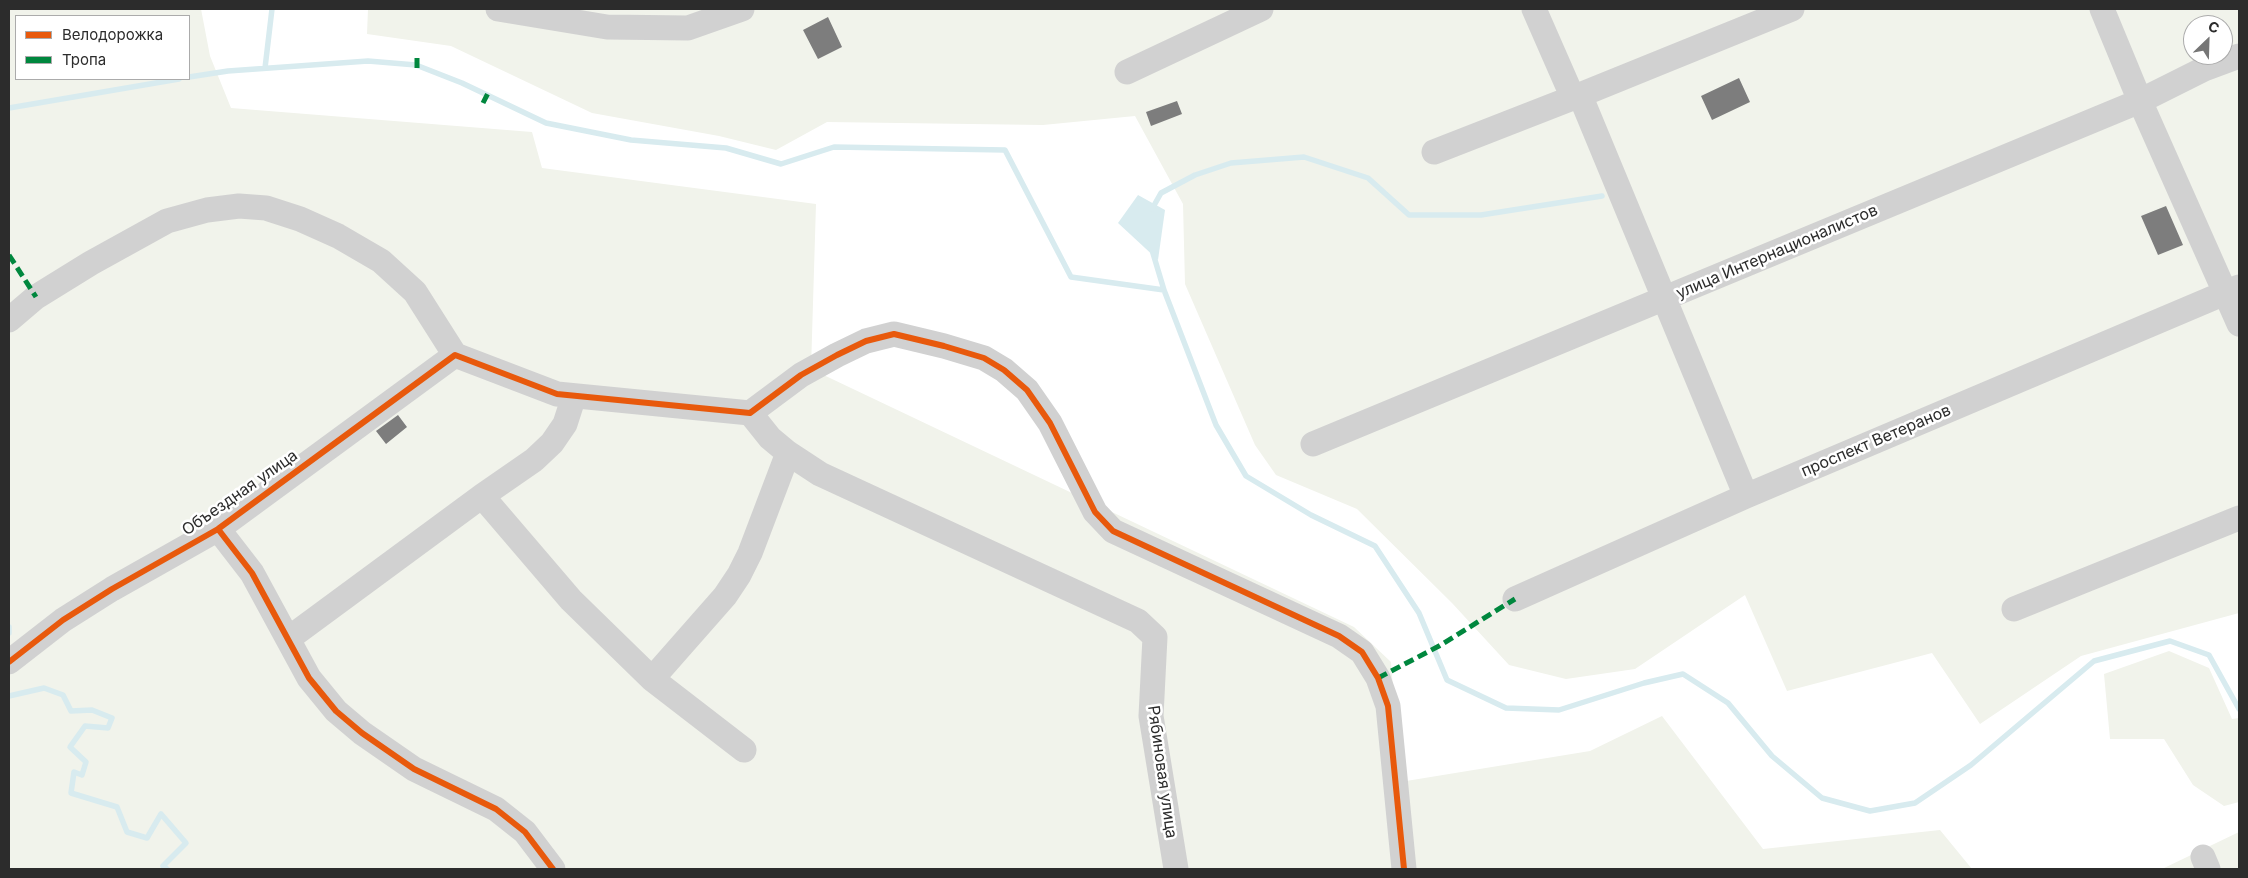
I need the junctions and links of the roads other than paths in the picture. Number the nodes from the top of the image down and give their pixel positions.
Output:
1 (498, 9) edge
2 (742, 9) edge
3 (1261, 9) edge
4 (1534, 9) edge
5 (1792, 9) edge
6 (2102, 9) edge
7 (2239, 56) edge
8 (1127, 72) dead end
9 (1577, 97) junction
10 (2140, 101) junction
11 (1434, 152) dead end
12 (2233, 290) edge
13 (1665, 299) junction
14 (9, 320) edge
15 (2239, 324) edge
16 (455, 355) junction
17 (574, 396) junction
18 (750, 413) junction
19 (1313, 444) dead end
20 (788, 453) junction
21 (482, 496) junction
22 (1746, 496) junction
23 (2239, 518) edge
24 (218, 529) junction
25 (1516, 599) dead end
26 (2014, 610) dead end
27 (288, 639) junction
28 (9, 662) edge
29 (652, 679) junction
30 (744, 750) dead end
31 (553, 869) edge
32 (1176, 869) edge
33 (1404, 869) edge

1 - 2 street
3 - 8 street
4 - 9 street
5 - 9 street
6 - 10 street
7 - 10 street, улица Интернационалистов
9 - 11 street
9 - 13 street
10 - 12 street
10 - 13 street, улица Интернационалистов
12 - 15 street
12 - 22 street, проспект Ветеранов
13 - 19 street, улица Интернационалистов
13 - 22 street
14 - 16 street
16 - 17 street
16 - 24 street, Объездная улица
17 - 18 street
17 - 21 street
18 - 20 street
18 - 33 street
20 - 29 street
20 - 32 street, Рябиновая улица
21 - 27 street
21 - 29 street
22 - 25 street, проспект Ветеранов
23 - 26 street
24 - 27 street
24 - 28 street, Объездная улица
27 - 31 street
29 - 30 street

